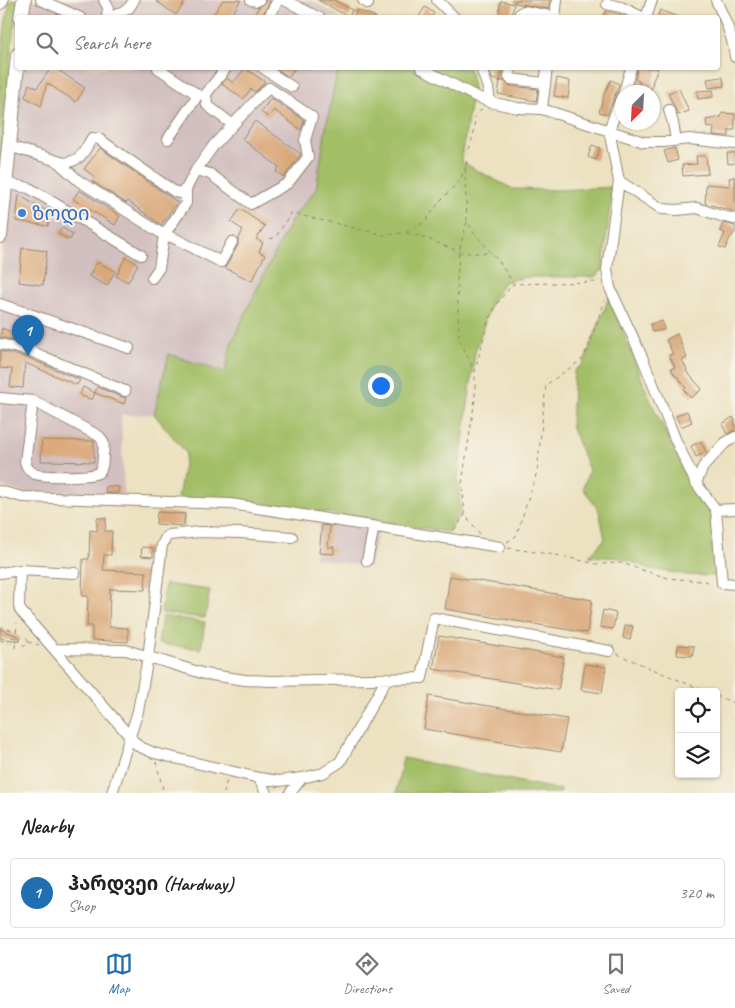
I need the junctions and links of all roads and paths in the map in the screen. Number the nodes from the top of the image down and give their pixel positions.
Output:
1 (24, 0) edge
2 (41, 0) edge
3 (104, 0) edge
4 (134, 0) edge
5 (251, 0) edge
6 (259, 0) edge
7 (278, 0) edge
8 (284, 0) edge
9 (437, 0) edge
10 (557, 0) edge
11 (652, 0) edge
12 (716, 0) edge
13 (607, 4) dead end
14 (22, 15) edge
15 (75, 15) edge
16 (107, 15) edge
17 (116, 15) edge
18 (270, 15) edge
19 (314, 15) edge
20 (452, 15) edge
21 (520, 15) edge
22 (545, 15) edge
23 (555, 15) edge
24 (638, 15) edge
25 (646, 15) edge
26 (735, 52) edge
27 (17, 70) edge
28 (161, 70) edge
29 (224, 70) edge
30 (266, 70) edge
31 (425, 70) edge
32 (482, 70) edge
33 (511, 70) edge
34 (547, 70) edge
35 (630, 70) edge
36 (544, 83) junction
37 (626, 85) edge
38 (292, 86) dead end
39 (490, 102) junction
40 (542, 109) junction
41 (669, 110) dead end
42 (615, 114) edge
43 (233, 125) junction
44 (609, 130) junction
45 (168, 139) dead end
46 (676, 140) junction
47 (735, 144) edge
48 (9, 146) junction
49 (58, 162) junction
50 (466, 166) junction
51 (196, 170) junction
52 (619, 181) junction
53 (5, 182) junction
54 (186, 189) junction
55 (735, 218) edge
56 (1, 221) edge
57 (467, 221) junction
58 (405, 233) junction
59 (164, 235) junction
60 (0, 236) edge
61 (270, 239) dead end
62 (232, 242) dead end
63 (459, 251) junction
64 (492, 254) junction
65 (141, 255) dead end
66 (607, 269) junction
67 (152, 278) dead end
68 (513, 284) junction
69 (610, 288) junction
70 (0, 304) edge
71 (0, 344) edge
72 (129, 348) dead end
73 (475, 371) junction
74 (125, 391) dead end
75 (0, 398) edge
76 (33, 401) junction
77 (735, 436) edge
78 (696, 483) junction
79 (0, 492) edge
80 (735, 509) edge
81 (716, 510) junction
82 (465, 515) junction
83 (374, 526) junction
84 (292, 537) dead end
85 (448, 538) junction
86 (489, 545) junction
87 (500, 547) junction
88 (367, 561) dead end
89 (20, 570) junction
90 (75, 573) dead end
91 (0, 574) edge
92 (717, 582) dead end
93 (735, 584) edge
94 (17, 623) dead end
95 (0, 627) edge
96 (16, 632) junction
97 (11, 637) dead end
98 (16, 638) junction
99 (20, 639) dead end
100 (0, 640) edge
101 (16, 644) junction
102 (16, 648) dead end
103 (54, 648) junction
104 (609, 651) joint
105 (148, 657) junction
106 (387, 678) junction
107 (697, 688) edge
108 (720, 697) edge
109 (735, 703) edge
110 (130, 738) junction
111 (154, 753) junction
112 (229, 771) junction
113 (259, 778) junction
114 (302, 778) junction
115 (112, 793) edge
116 (164, 793) edge
117 (224, 793) edge
118 (266, 793) edge
119 (290, 793) edge

1 - 14 main road
2 - 15 street
3 - 16 street
4 - 17 street
5 - 6 street
7 - 18 street
8 - 19 street
9 - 20 street
10 - 23 street
11 - 25 street
12 - 26 street
13 - 24 street
21 - 22 street
27 - 48 main road
28 - 45 street
29 - 43 street
30 - 38 street
31 - 39 street
32 - 39 street
33 - 36 street
34 - 36 street
35 - 37 street
36 - 40 street
39 - 40 street
39 - 50 path
40 - 44 street
41 - 46 street
42 - 44 street
43 - 51 street
43 - 51 street
44 - 46 street
44 - 52 street
46 - 47 street
48 - 49 street
48 - 53 main road
49 - 54 street
49 - 59 street
50 - 57 path
50 - 58 path
51 - 54 street
52 - 55 street
52 - 66 street
53 - 56 main road
53 - 65 street
54 - 59 street
56 - 60 main road
57 - 63 path
57 - 64 path
58 - 61 path
58 - 63 path
59 - 62 street
59 - 67 street
63 - 64 path
63 - 73 path
64 - 68 path
66 - 68 path
66 - 69 street
68 - 73 path
69 - 78 street
69 - 87 path
70 - 72 street
71 - 74 street
73 - 82 path
75 - 76 street
76 - 76 street
77 - 78 street
78 - 81 street
79 - 83 street
80 - 81 street
81 - 93 street
82 - 85 path
82 - 86 path
83 - 85 street
83 - 88 street
84 - 105 street
85 - 86 street
86 - 87 street
87 - 92 path
89 - 90 street
89 - 91 street
89 - 103 street
94 - 96 path
95 - 96 path
96 - 98 path
97 - 98 path
98 - 99 path
98 - 101 path
100 - 101 path
101 - 102 path
103 - 105 street
103 - 110 street
104 - 106 street
104 - 107 path
105 - 106 street
105 - 110 street
106 - 114 street
108 - 109 path
110 - 111 street
110 - 115 street
111 - 112 street
111 - 116 path
112 - 113 street
112 - 117 path
113 - 114 street
113 - 118 street
114 - 119 street

